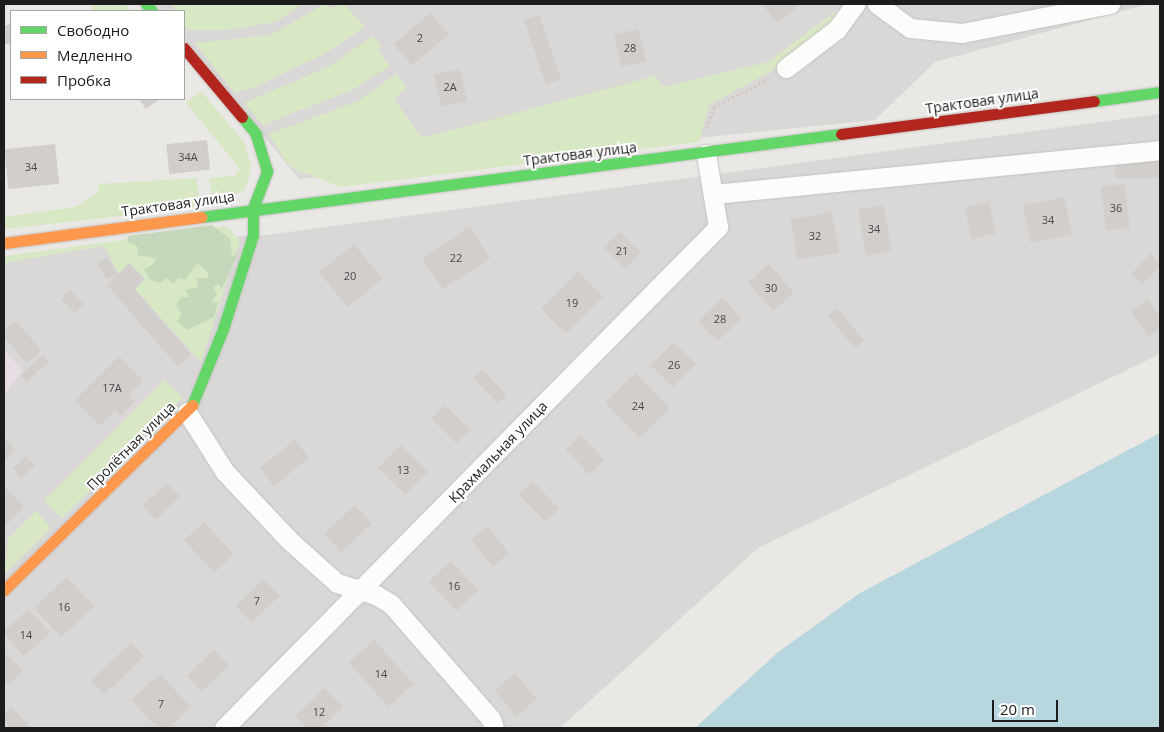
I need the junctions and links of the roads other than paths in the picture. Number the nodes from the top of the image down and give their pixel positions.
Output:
1 (855, 4) edge
2 (877, 4) edge
3 (1110, 4) edge
4 (185, 49) edge
5 (786, 68) dead end
6 (1160, 92) edge
7 (1160, 150) edge
8 (706, 154) junction
9 (713, 194) junction
10 (253, 208) junction
11 (4, 243) edge
12 (187, 412) junction
13 (4, 590) edge
14 (363, 591) junction
15 (224, 728) edge
16 (494, 728) edge

1 - 5 street
2 - 3 street
4 - 10 street, Пролётная улица
6 - 8 street, Трактовая улица
7 - 9 street
8 - 9 street, Крахмальная улица
8 - 10 street, Трактовая улица
9 - 14 street, Крахмальная улица
10 - 11 street, Трактовая улица
10 - 12 street, Пролётная улица
12 - 13 street, Пролётная улица
12 - 14 street
14 - 15 street, Крахмальная улица
14 - 16 street

